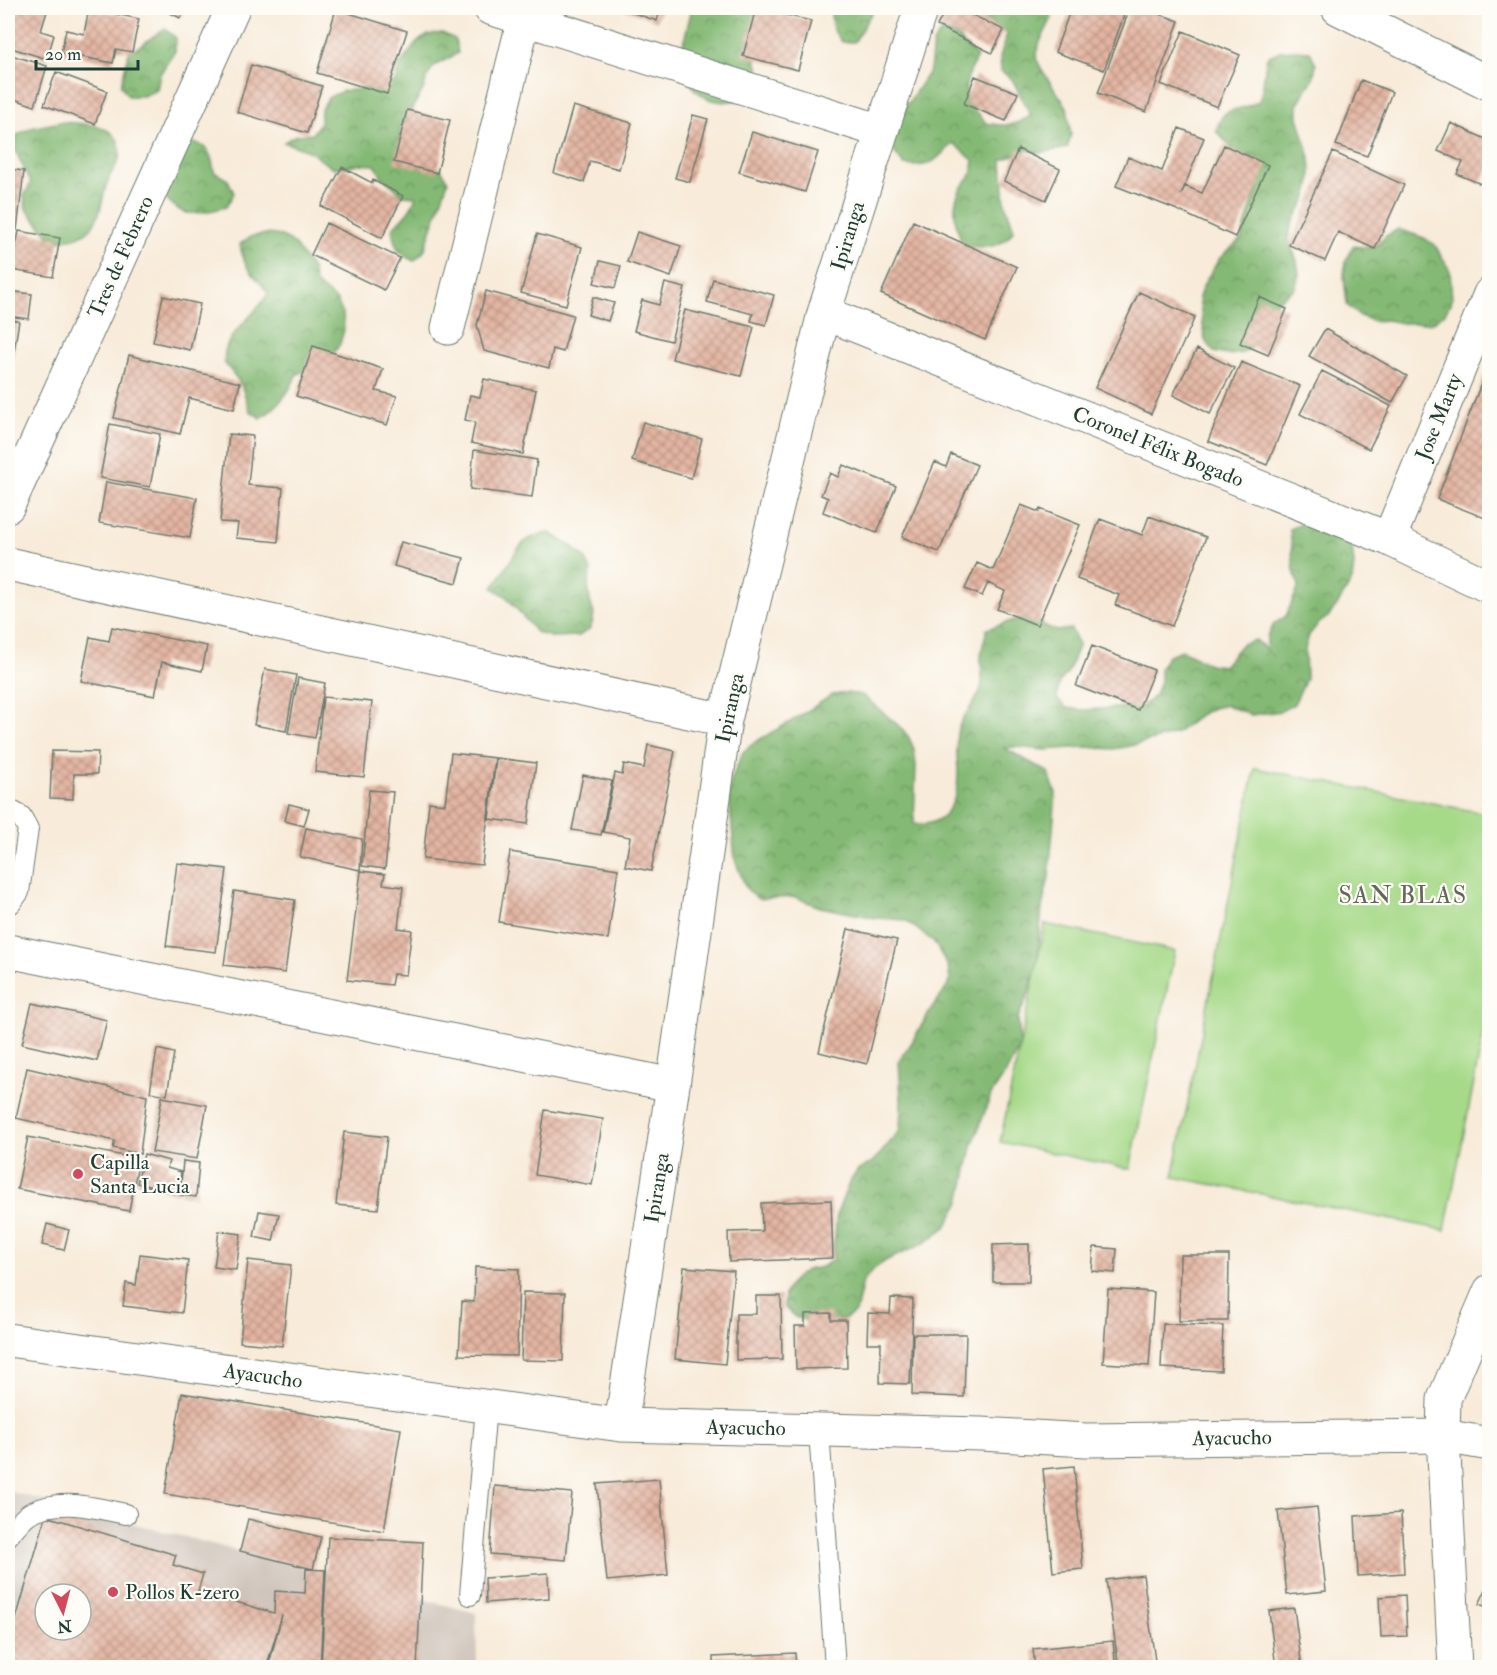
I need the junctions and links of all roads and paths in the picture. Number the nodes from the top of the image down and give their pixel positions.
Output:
1 (233, 8) edge
2 (490, 8) edge
3 (921, 8) edge
4 (1338, 8) edge
5 (524, 19) junction
6 (1490, 84) edge
7 (881, 131) junction
8 (1490, 294) edge
9 (824, 313) junction
10 (448, 328) dead end
11 (8, 506) edge
12 (1389, 539) junction
13 (8, 564) edge
14 (1490, 587) edge
15 (726, 720) junction
16 (8, 809) edge
17 (8, 903) edge
18 (8, 951) edge
19 (673, 1084) junction
20 (1490, 1291) edge
21 (8, 1340) edge
22 (486, 1407) junction
23 (621, 1425) junction
24 (819, 1430) junction
25 (1443, 1436) junction
26 (1490, 1444) edge
27 (126, 1514) dead end
28 (8, 1536) edge
29 (470, 1595) dead end
30 (835, 1668) edge
31 (1455, 1668) edge

1 - 11 street, Tres de Febrero
2 - 5 street
3 - 7 street, Ipiranga
4 - 6 street
5 - 7 street
5 - 10 street
7 - 9 street, Ipiranga
8 - 12 street, Jose Marty
9 - 12 street, Coronel Félix Bogado
9 - 15 street, Ipiranga
12 - 14 street, Coronel Félix Bogado
13 - 15 street
15 - 19 street, Ipiranga
16 - 17 lane
18 - 19 street
19 - 23 street, Ipiranga
20 - 25 street
21 - 22 street, Ayacucho
22 - 23 street, Ayacucho
22 - 29 lane
23 - 24 street, Ayacucho
24 - 25 street, Ayacucho
24 - 30 lane
25 - 26 street, Ayacucho
25 - 31 street
27 - 28 lane

